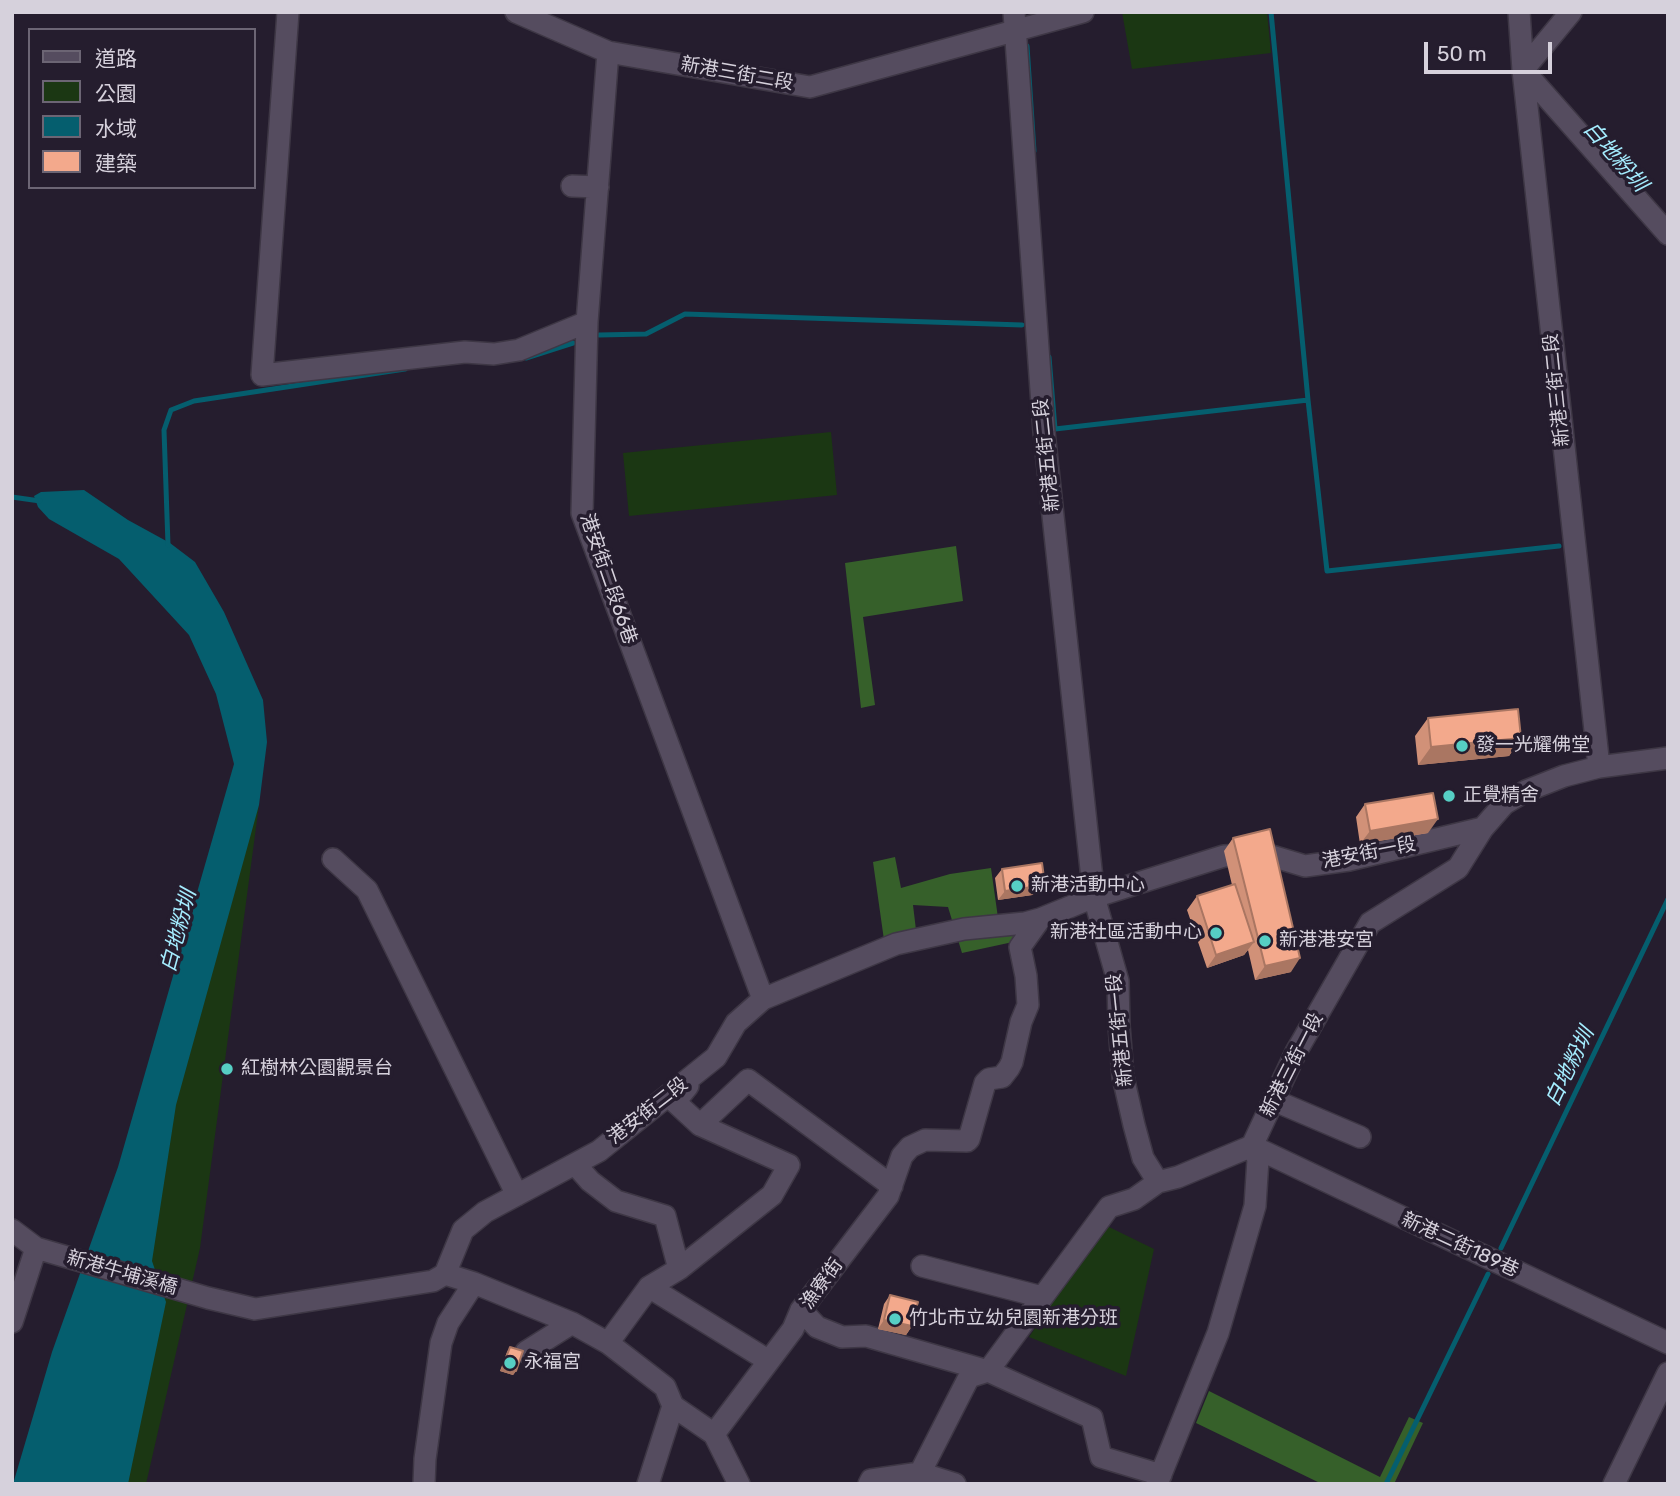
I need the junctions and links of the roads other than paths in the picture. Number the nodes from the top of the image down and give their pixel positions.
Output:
1 (288, 12) edge
2 (516, 12) edge
3 (1083, 12) edge
4 (1519, 12) edge
5 (1571, 12) edge
6 (1014, 22) edge
7 (608, 52) junction
8 (1522, 70) junction
9 (572, 186) dead end
10 (598, 187) junction
11 (1668, 234) edge
12 (587, 322) junction
13 (1668, 758) edge
14 (1599, 767) junction
15 (1483, 828) junction
16 (333, 859) dead end
17 (1094, 897) junction
18 (1040, 919) junction
19 (763, 999) junction
20 (708, 1064) junction
21 (748, 1080) junction
22 (1273, 1100) junction
23 (700, 1125) junction
24 (1360, 1137) dead end
25 (1252, 1146) junction
26 (575, 1164) junction
27 (1158, 1182) junction
28 (892, 1186) junction
29 (517, 1195) junction
30 (12, 1230) edge
31 (36, 1248) junction
32 (922, 1266) dead end
33 (679, 1269) junction
34 (445, 1274) junction
35 (474, 1283) junction
36 (649, 1287) junction
37 (1042, 1297) junction
38 (801, 1310) junction
39 (12, 1322) edge
40 (572, 1323) junction
41 (608, 1343) junction
42 (1668, 1343) edge
43 (526, 1352) edge
44 (769, 1361) junction
45 (988, 1371) junction
46 (1668, 1373) edge
47 (673, 1406) junction
48 (715, 1434) junction
49 (920, 1472) junction
50 (1159, 1480) edge
51 (424, 1484) edge
52 (648, 1484) edge
53 (738, 1484) edge
54 (869, 1484) edge
55 (955, 1484) edge
56 (1615, 1484) edge

1 - 12 street
2 - 7 street, 新港三街二段
3 - 6 street, 新港三街二段
4 - 8 street, 新港三街二段
5 - 8 street
6 - 7 street, 新港三街二段
6 - 17 street, 新港五街二段
7 - 10 street, 港安街二段66巷
8 - 11 street
8 - 14 street, 新港三街二段
9 - 10 street
10 - 12 street, 港安街二段66巷
12 - 19 street, 港安街二段66巷
13 - 14 street
14 - 15 street, 新港三街一段
15 - 17 street, 港安街一段
15 - 22 street, 新港三街一段
16 - 29 street
17 - 18 street, 港安街二段
17 - 27 street, 新港五街一段
18 - 19 street, 港安街二段
18 - 28 street, 漁寮街
19 - 20 street, 港安街二段
20 - 21 street
20 - 23 street
20 - 26 street, 港安街二段
21 - 23 street
21 - 28 street
22 - 24 street
22 - 25 street, 新港三街一段
23 - 33 street
25 - 27 street
25 - 42 street, 新港二街189巷
25 - 50 street
26 - 29 street, 港安街二段
26 - 33 street
27 - 37 street
28 - 38 street, 漁寮街
29 - 34 street, 港安街二段
30 - 31 street
31 - 34 street, 新港牛埔溪橋
31 - 39 street
32 - 37 street
33 - 36 street
34 - 35 street
35 - 40 street
35 - 51 street
36 - 41 street
36 - 44 street
37 - 45 street
38 - 44 street, 漁寮街
38 - 45 street
40 - 41 street
40 - 43 street
41 - 47 street
44 - 48 street, 漁寮街
45 - 49 street
45 - 50 street
46 - 56 street
47 - 48 street
47 - 52 street
48 - 53 street
49 - 54 street
49 - 55 street

